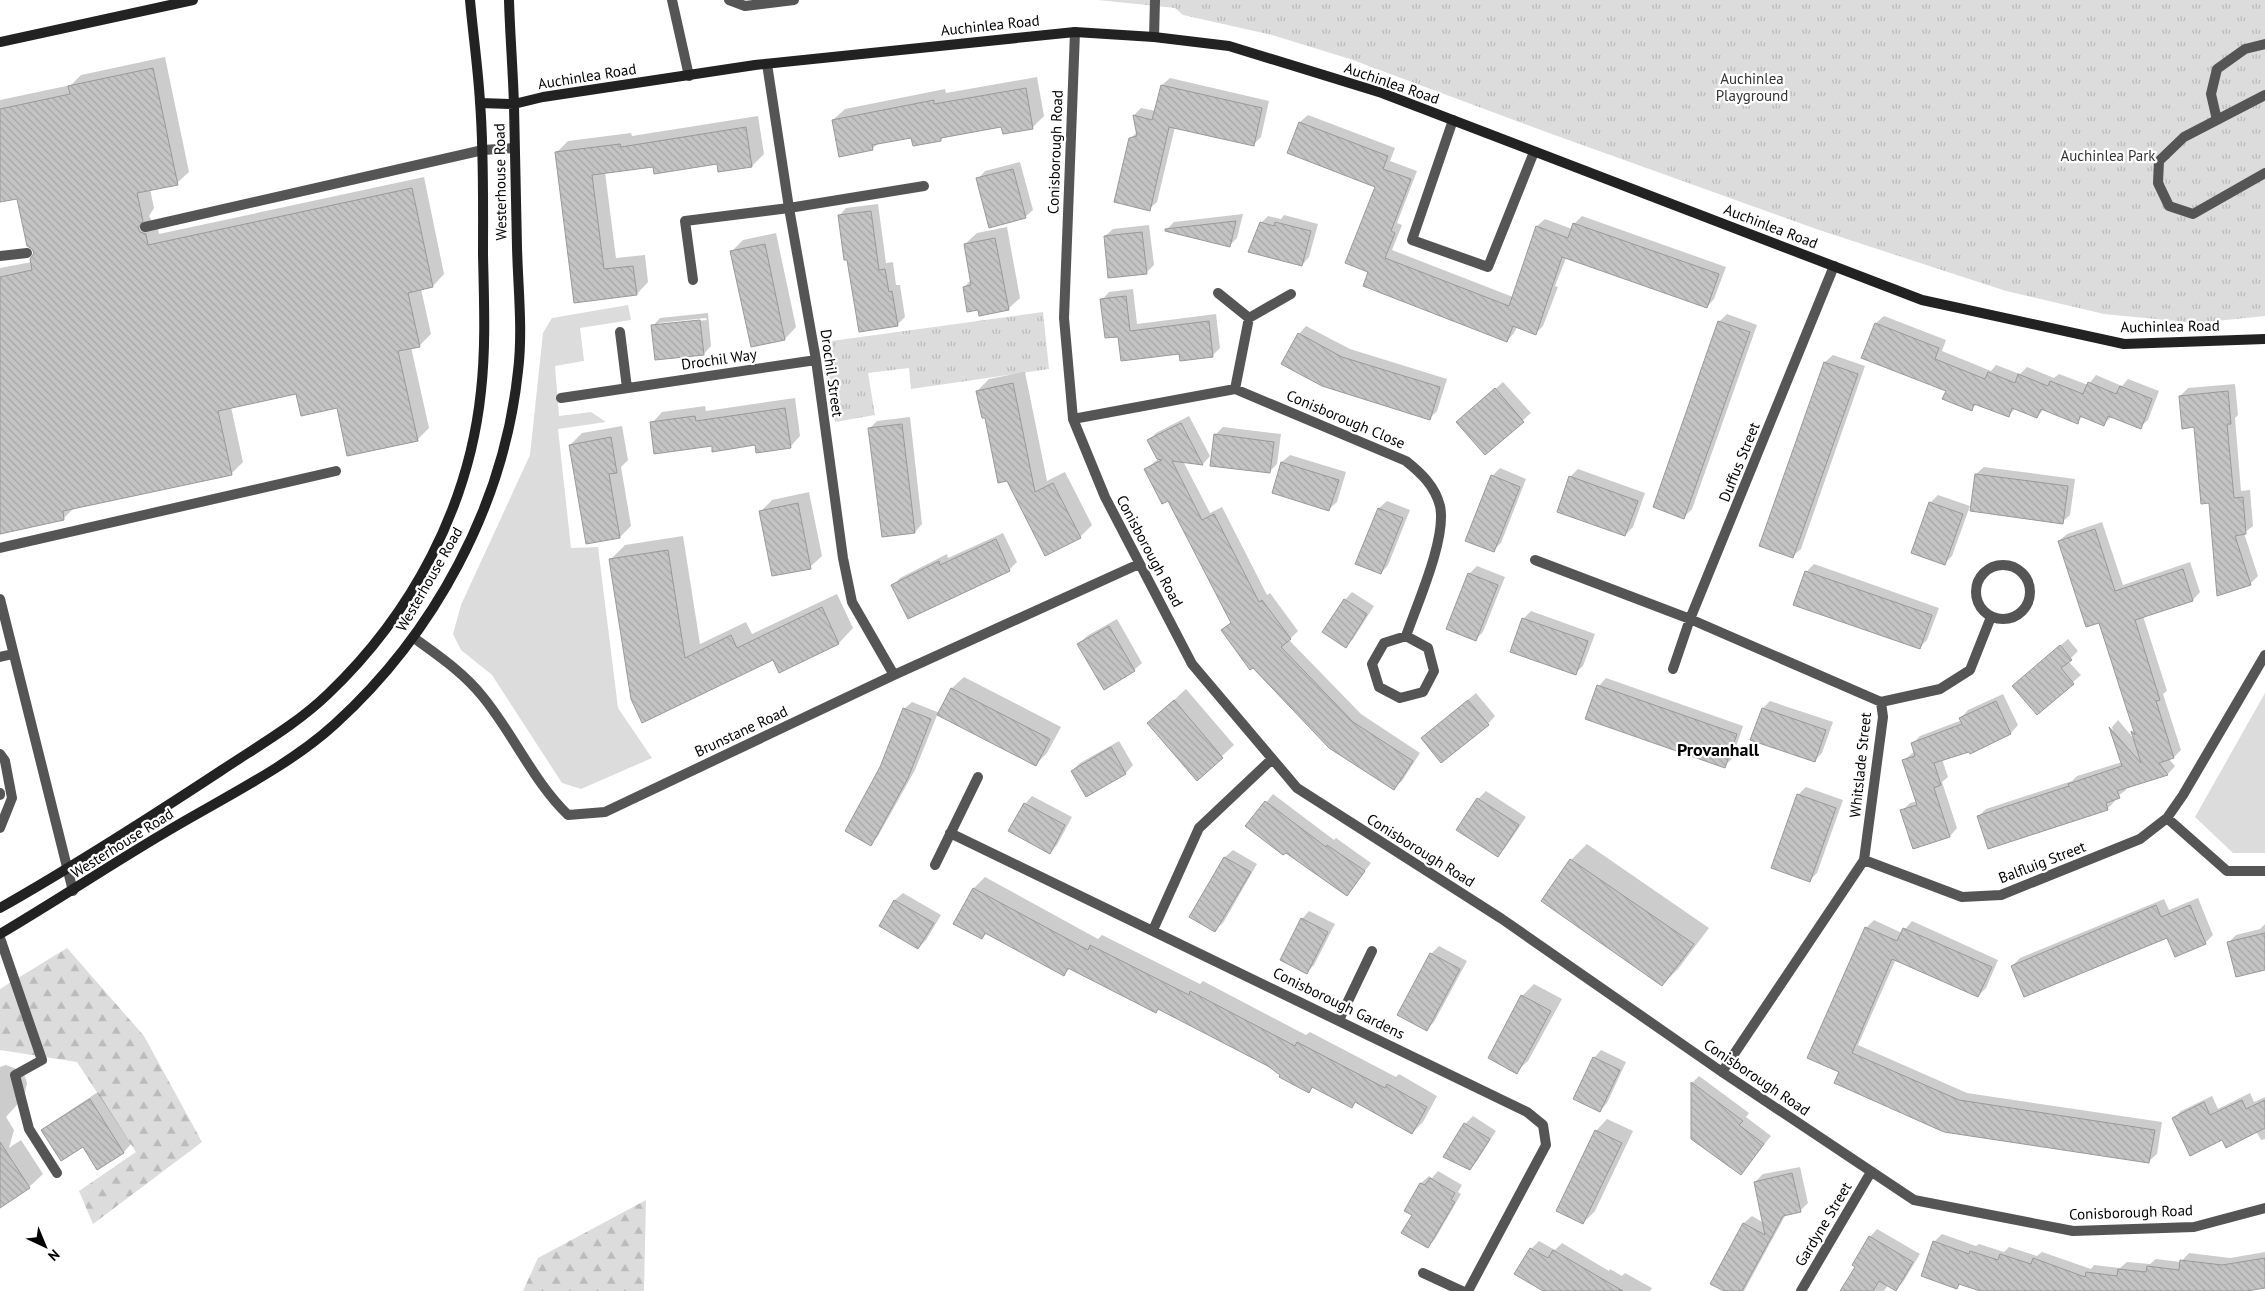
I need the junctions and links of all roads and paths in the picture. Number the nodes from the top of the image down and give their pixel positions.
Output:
1 (193, 0) edge
2 (470, 0) edge
3 (509, 0) edge
4 (672, 0) edge
5 (729, 0) edge
6 (794, 0) edge
7 (1155, 0) edge
8 (156, 4) edge
9 (1075, 32) junction
10 (1154, 37) junction
11 (0, 42) edge
12 (2265, 44) edge
13 (767, 64) junction
14 (689, 76) junction
15 (2265, 95) edge
16 (480, 103) junction
17 (514, 104) junction
18 (1453, 120) junction
19 (2216, 120) junction
20 (514, 148) junction
21 (482, 150) junction
22 (1534, 152) junction
23 (2264, 174) edge
24 (924, 186) dead end
25 (789, 208) junction
26 (145, 227) dead end
27 (27, 253) dead end
28 (0, 256) edge
29 (1834, 266) junction
30 (693, 280) dead end
31 (1218, 293) dead end
32 (1291, 294) dead end
33 (1249, 318) junction
34 (620, 332) dead end
35 (2265, 338) edge
36 (816, 360) junction
37 (627, 388) junction
38 (1235, 389) junction
39 (561, 398) dead end
40 (1073, 419) junction
41 (336, 471) dead end
42 (0, 548) edge
43 (1535, 560) dead end
44 (1139, 564) junction
45 (0, 599) edge
46 (1991, 617) junction
47 (1690, 619) junction
48 (1406, 636) junction
49 (414, 638) junction
50 (13, 654) junction
51 (2265, 655) edge
52 (0, 657) edge
53 (1673, 670) dead end
54 (894, 676) junction
55 (1881, 702) junction
56 (0, 754) edge
57 (1272, 759) junction
58 (978, 777) dead end
59 (2168, 818) junction
60 (0, 828) edge
61 (950, 833) junction
62 (1864, 860) junction
63 (935, 864) dead end
64 (66, 870) junction
65 (2265, 871) edge
66 (73, 891) junction
67 (0, 908) edge
68 (1153, 930) junction
69 (0, 934) edge
70 (0, 938) edge
71 (1372, 951) dead end
72 (1339, 1020) junction
73 (1722, 1072) junction
74 (1871, 1172) junction
75 (57, 1173) dead end
76 (2265, 1208) edge
77 (1423, 1273) dead end
78 (1462, 1291) edge
79 (1468, 1291) edge
80 (1800, 1291) edge

1 - 8 street
2 - 16 street, Westerhouse Road
3 - 17 street, Westerhouse Road
4 - 14 street
5 - 6 street
7 - 10 street
8 - 11 street
9 - 10 street, Auchinlea Road
9 - 13 street, Auchinlea Road
9 - 40 street, Conisborough Road
10 - 18 street, Auchinlea Road
12 - 19 street
13 - 14 street, Auchinlea Road
13 - 25 street, Drochil Street
14 - 17 street, Auchinlea Road
15 - 19 street
16 - 17 street, Auchinlea Road
16 - 21 street, Westerhouse Road
17 - 20 street, Westerhouse Road
18 - 22 street, Auchinlea Road
18 - 22 street
19 - 23 street
20 - 21 street
20 - 49 street, Westerhouse Road
21 - 26 street
21 - 64 street, Westerhouse Road
22 - 29 street, Auchinlea Road
24 - 25 street
25 - 30 street
25 - 36 street, Drochil Street
27 - 28 street
29 - 35 street, Auchinlea Road
29 - 47 street, Duffus Street
31 - 33 street
32 - 33 street
33 - 38 street
34 - 37 street
36 - 37 street, Drochil Way
36 - 54 street, Drochil Street
37 - 39 street, Drochil Way
38 - 40 street
38 - 48 street, Conisborough Close
40 - 44 street, Conisborough Road
41 - 42 street
43 - 47 street, Whitslade Street
44 - 54 street, Brunstane Road
44 - 57 street, Conisborough Road
45 - 50 street
46 - 46 street
46 - 55 street
47 - 53 street, Duffus Street
47 - 55 street, Whitslade Street
48 - 48 street
49 - 54 street, Brunstane Road
49 - 66 street, Westerhouse Road
50 - 52 street
50 - 64 street
51 - 59 street, Balfluig Street
55 - 62 street, Whitslade Street
56 - 60 street
57 - 68 street
57 - 73 street, Conisborough Road
58 - 61 street
59 - 62 street, Balfluig Street
59 - 65 street
61 - 63 street
61 - 68 street, Conisborough Gardens
62 - 73 street, Whitslade Street
64 - 66 street
64 - 67 street, Westerhouse Road
66 - 69 street, Westerhouse Road
68 - 72 street, Conisborough Gardens
70 - 75 street
71 - 72 street
72 - 79 street, Conisborough Gardens
73 - 74 street, Conisborough Road
74 - 76 street, Conisborough Road
74 - 80 street, Gardyne Street
77 - 78 street

